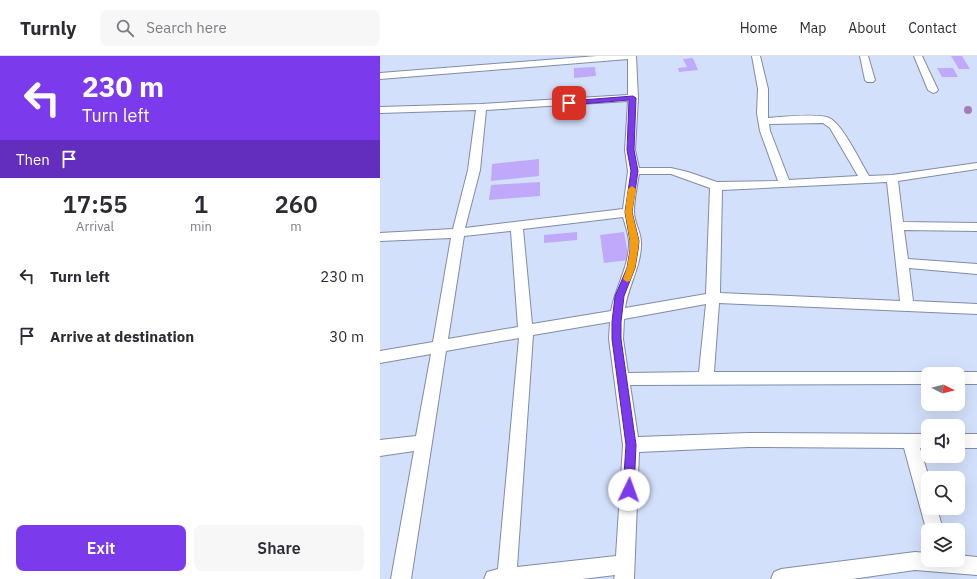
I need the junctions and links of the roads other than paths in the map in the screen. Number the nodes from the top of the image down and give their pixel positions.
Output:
1 (632, 56) edge
2 (756, 56) edge
3 (864, 56) edge
4 (918, 56) edge
5 (527, 60) edge
6 (380, 76) edge
7 (870, 80) dead end
8 (933, 90) dead end
9 (633, 98) junction
10 (481, 107) junction
11 (380, 110) edge
12 (763, 121) junction
13 (977, 166) edge
14 (634, 171) junction
15 (892, 178) junction
16 (865, 179) junction
17 (785, 183) junction
18 (716, 186) junction
19 (628, 212) junction
20 (518, 226) junction
21 (898, 226) junction
22 (977, 227) edge
23 (458, 233) junction
24 (380, 237) edge
25 (902, 263) junction
26 (977, 270) edge
27 (713, 298) junction
28 (907, 305) junction
29 (977, 309) edge
30 (617, 315) junction
31 (525, 331) junction
32 (439, 346) junction
33 (380, 357) edge
34 (706, 378) junction
35 (921, 378) edge
36 (965, 378) edge
37 (976, 378) dead end
38 (622, 379) junction
39 (910, 441) junction
40 (921, 441) edge
41 (965, 441) edge
42 (977, 441) edge
43 (422, 443) junction
44 (631, 445) junction
45 (380, 448) edge
46 (932, 523) edge
47 (921, 561) edge
48 (965, 565) edge
49 (977, 566) edge
50 (624, 572) edge
51 (503, 578) edge
52 (400, 579) edge
53 (781, 579) edge

1 - 5 street
1 - 9 street
2 - 12 street
3 - 7 street
4 - 8 street
5 - 6 street
9 - 10 street
9 - 14 street
10 - 11 street
10 - 23 street
12 - 16 street
12 - 17 street
13 - 15 street
14 - 18 street
14 - 19 street
15 - 16 street
15 - 21 street
16 - 17 street
17 - 18 street
18 - 27 street
19 - 20 street
19 - 30 street
20 - 23 street
20 - 31 street
21 - 22 street
21 - 25 street
23 - 24 street
23 - 32 street
25 - 26 street
25 - 28 street
27 - 28 street
27 - 30 street
27 - 34 street
28 - 29 street
30 - 31 street
30 - 38 street
31 - 32 street
31 - 51 street
32 - 33 street
32 - 43 street
34 - 35 street
34 - 38 street
36 - 37 street
38 - 44 street
39 - 40 street
39 - 44 street
39 - 46 street
41 - 42 street
43 - 45 street
43 - 52 street
44 - 50 street
47 - 53 street
48 - 49 street
50 - 51 street

